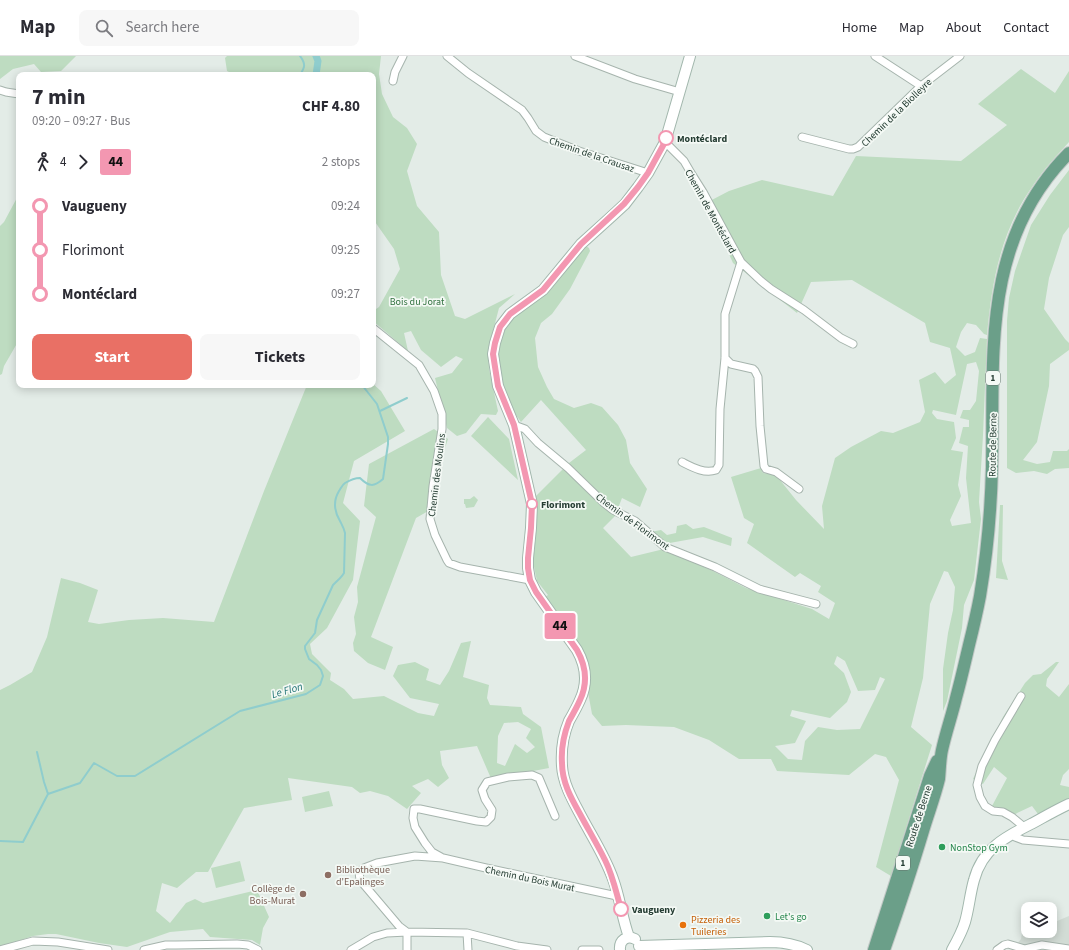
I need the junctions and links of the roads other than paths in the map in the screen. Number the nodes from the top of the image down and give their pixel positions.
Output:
1 (403, 56) edge
2 (447, 56) edge
3 (575, 56) edge
4 (690, 56) edge
5 (875, 56) edge
6 (960, 56) edge
7 (393, 81) dead end
8 (921, 86) junction
9 (0, 90) edge
10 (680, 92) junction
11 (16, 94) edge
12 (802, 137) dead end
13 (665, 142) junction
14 (1069, 153) edge
15 (648, 173) junction
16 (741, 262) junction
17 (376, 330) edge
18 (853, 344) dead end
19 (725, 358) junction
20 (514, 425) junction
21 (682, 462) dead end
22 (798, 489) dead end
23 (530, 580) junction
24 (816, 604) dead end
25 (1021, 696) dead end
26 (942, 751) junction
27 (1069, 804) edge
28 (555, 816) dead end
29 (1024, 827) junction
30 (1013, 833) junction
31 (1069, 844) edge
32 (443, 858) junction
33 (617, 896) junction
34 (407, 932) junction
35 (467, 933) junction
36 (629, 937) junction
37 (639, 948) edge
38 (1069, 949) edge
39 (0, 950) edge
40 (108, 950) edge
41 (144, 950) edge
42 (258, 950) edge
43 (351, 950) edge
44 (407, 950) edge
45 (468, 950) edge
46 (547, 950) edge
47 (582, 950) edge
48 (599, 950) edge
49 (620, 950) edge
50 (807, 950) edge
51 (874, 950) edge
52 (884, 950) edge
53 (952, 950) edge
54 (997, 950) edge

1 - 7 street
2 - 15 street, Chemin de la Crausaz
3 - 10 street
4 - 10 street
5 - 8 street
6 - 8 street, Chemin de la Biolleyre
8 - 12 street, Chemin de la Biolleyre
9 - 11 street
10 - 13 street
13 - 15 street
13 - 16 street, Chemin de Montéclard
14 - 26 main road, Route de Berne / 1
15 - 20 street
16 - 18 street, Chemin de Montéclard
16 - 19 street, Chemin de Montéclard
17 - 23 street, Chemin des Moulins
19 - 21 street, Chemin de Montéclard
19 - 22 street
20 - 23 street
20 - 24 street, Chemin de Florimont
23 - 33 street
25 - 29 street
26 - 51 main road, Route de Berne / 1
26 - 52 main road, Route de Berne / 1
27 - 29 street
28 - 32 street, Chemin du Bois Murat
29 - 30 street
30 - 31 street
30 - 53 street
32 - 33 street, Chemin du Bois Murat
32 - 34 street, Chemin du Bois Murat
33 - 36 street
34 - 35 street
34 - 43 street
34 - 44 street
35 - 45 street
35 - 46 street
36 - 37 street
36 - 49 street
37 - 50 street
38 - 54 street
39 - 40 street
41 - 42 street
47 - 48 street

